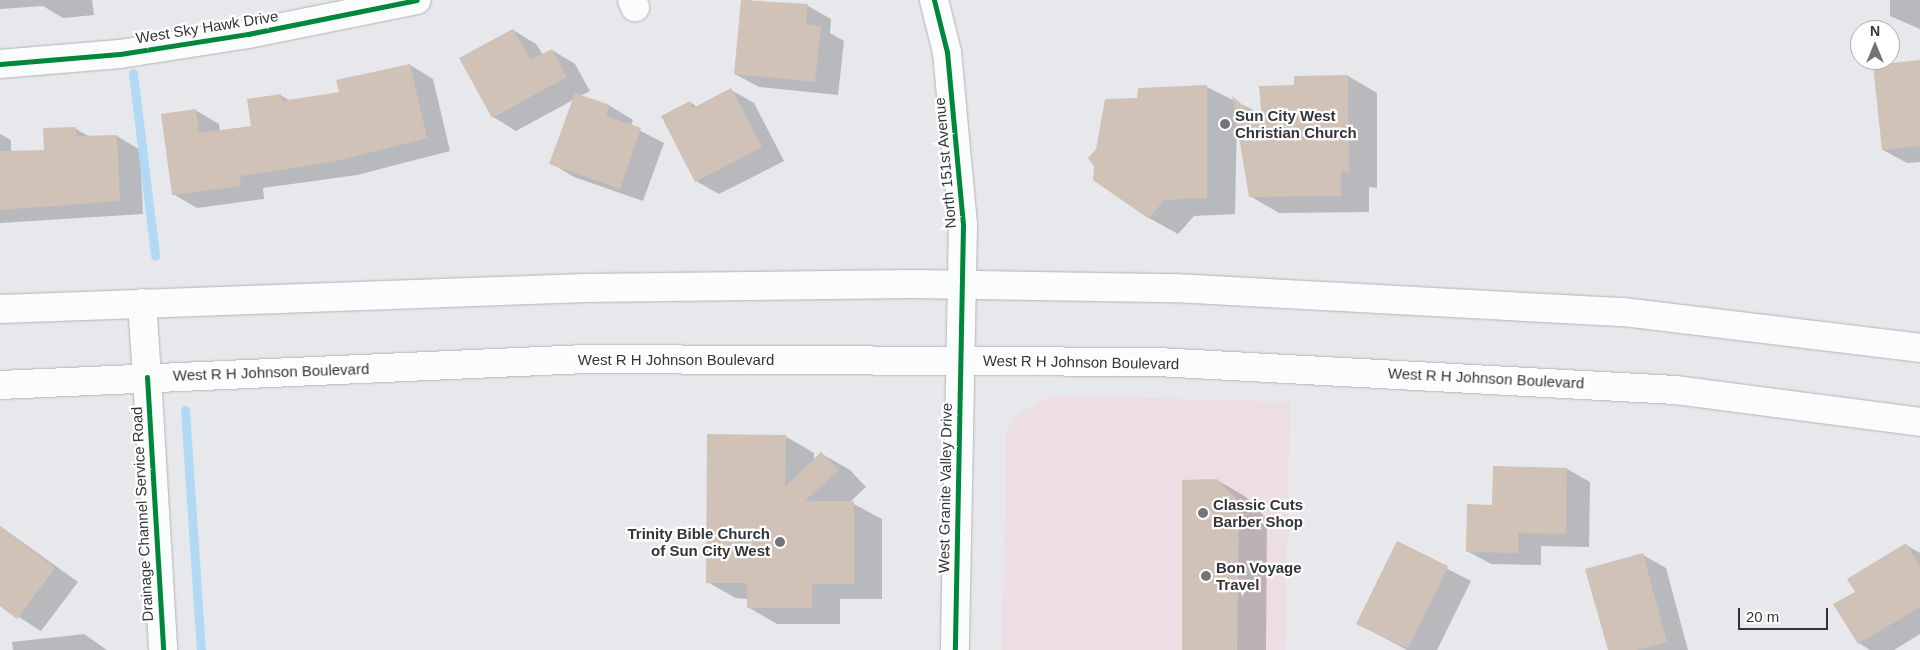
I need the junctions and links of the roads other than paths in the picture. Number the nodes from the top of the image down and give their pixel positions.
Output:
1 (416, 0) edge
2 (934, 0) edge
3 (0, 64) edge
4 (962, 285) junction
5 (142, 303) junction
6 (0, 309) edge
7 (960, 326) joint
8 (1920, 348) edge
9 (959, 360) junction
10 (147, 377) junction
11 (0, 385) edge
12 (1920, 422) edge
13 (163, 650) edge
14 (954, 650) edge

1 - 3 main road, West Sky Hawk Drive
2 - 4 main road, North 151st Avenue
4 - 5 main road
4 - 7 main road, North 151st Avenue
4 - 8 main road
5 - 6 main road
5 - 10 main road, Drainage Channel Service Road
7 - 9 main road, West Granite Valley Drive
9 - 10 main road, West R H Johnson Boulevard
9 - 12 main road, West R H Johnson Boulevard
9 - 14 main road, West Granite Valley Drive
10 - 11 main road, West R H Johnson Boulevard
10 - 13 main road, Drainage Channel Service Road

